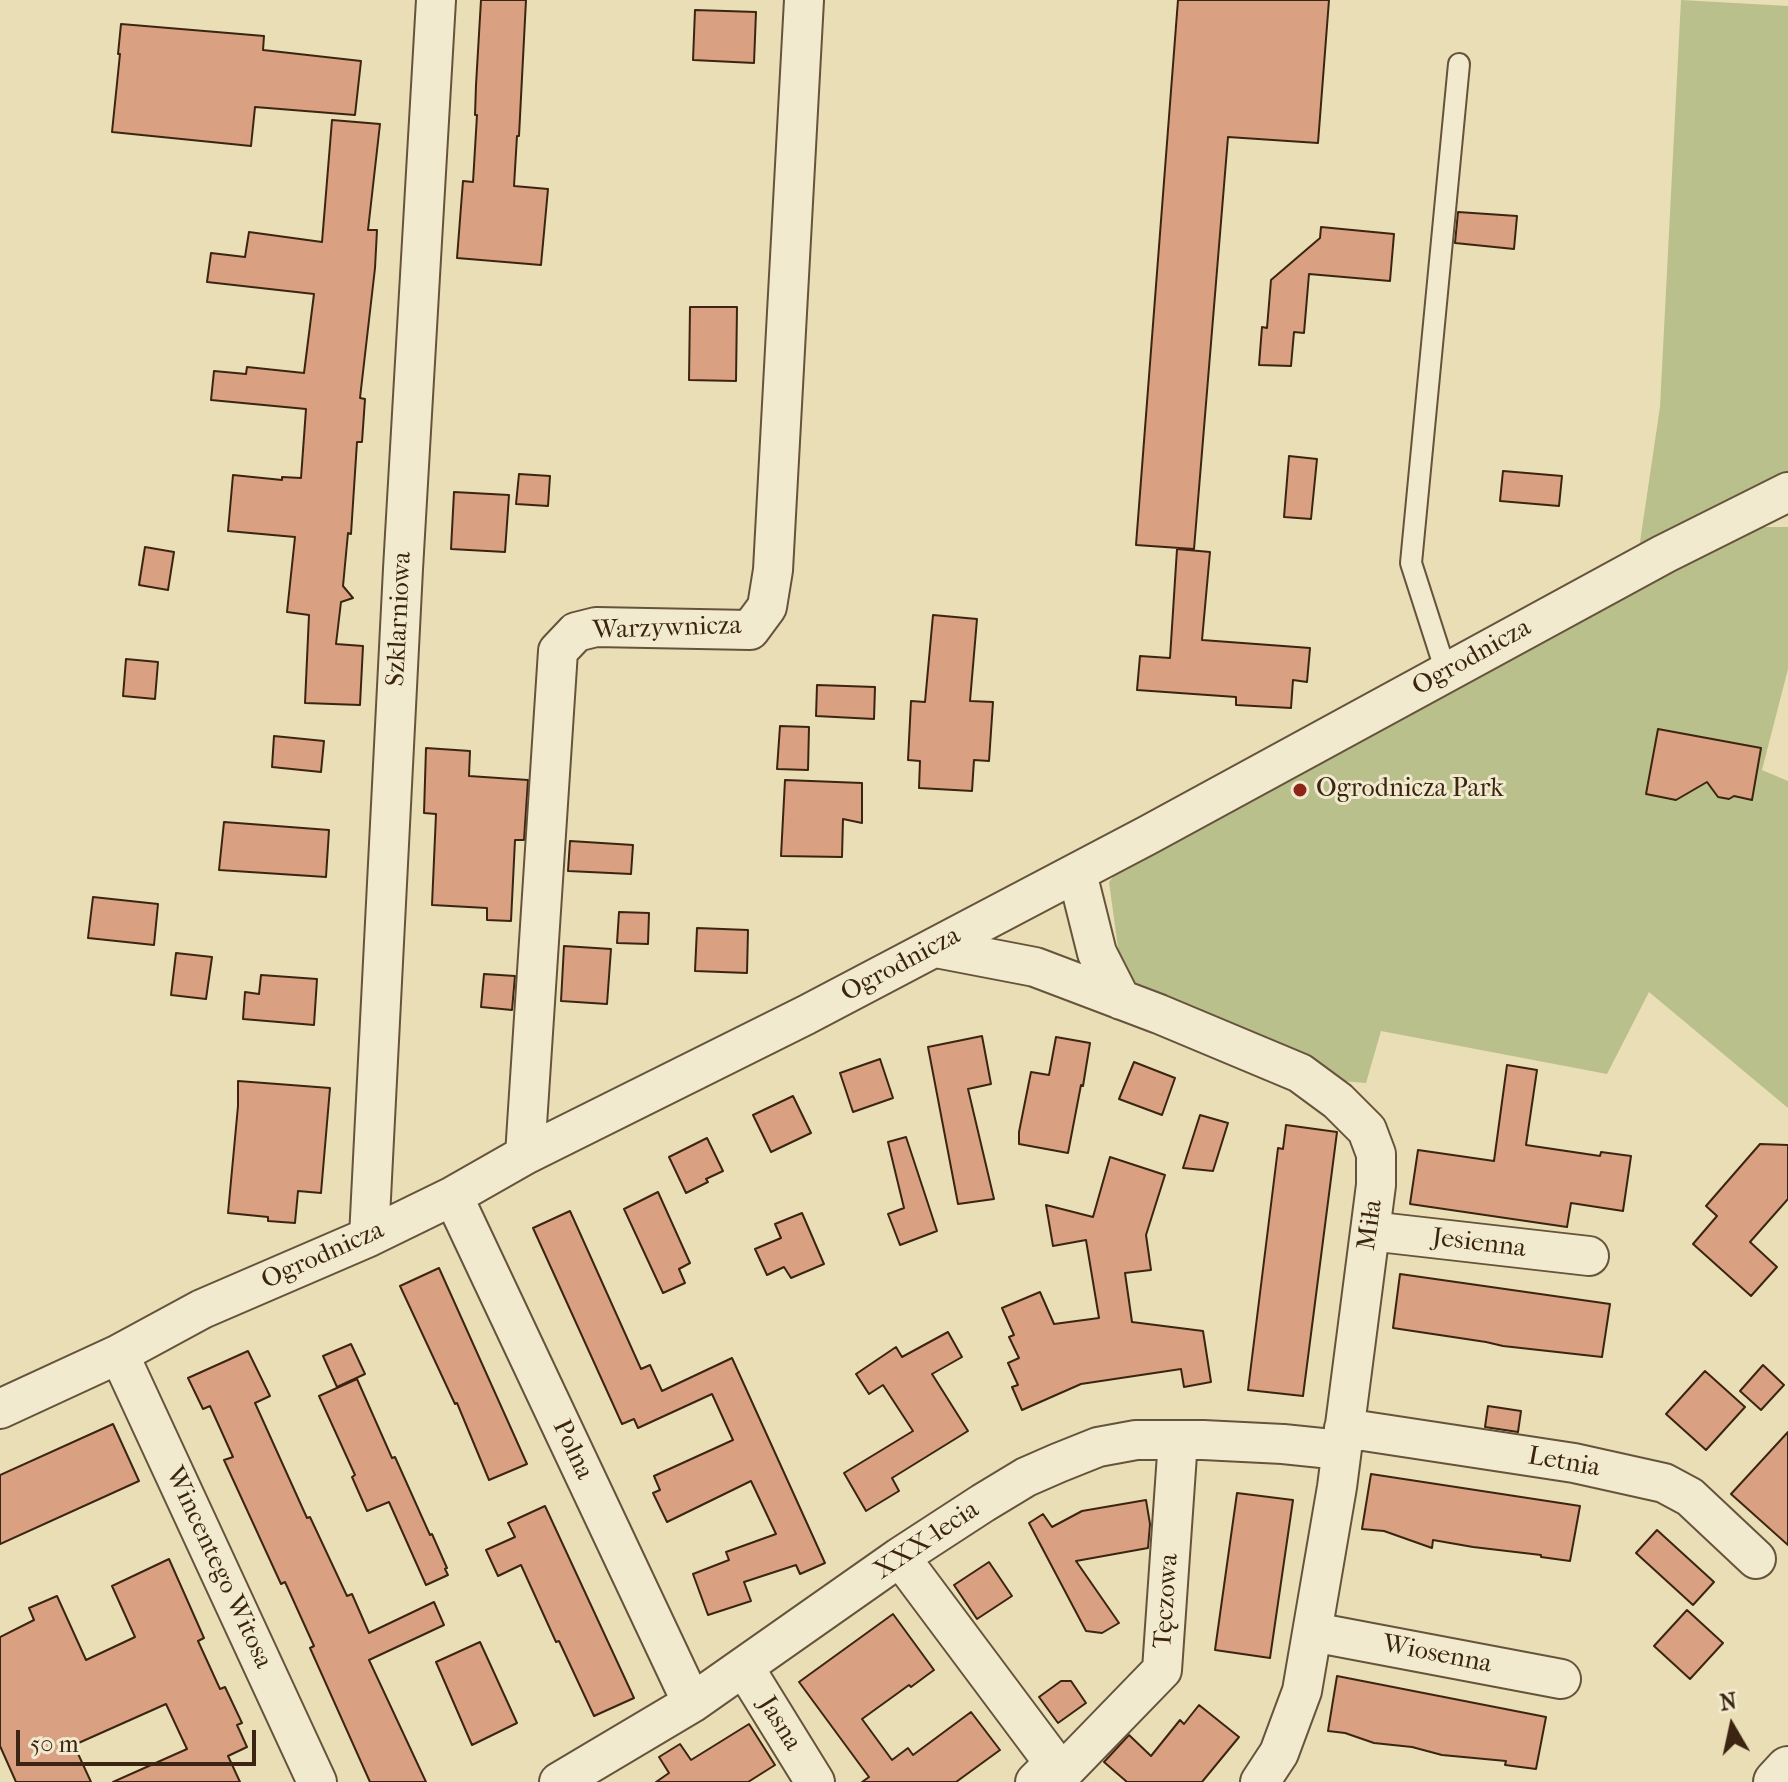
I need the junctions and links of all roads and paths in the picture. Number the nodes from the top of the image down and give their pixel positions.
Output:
1 (436, 0) edge
2 (804, 0) edge
3 (1459, 64) dead end
4 (1788, 492) edge
5 (1446, 672) junction
6 (1077, 873) junction
7 (936, 948) junction
8 (1121, 1000) junction
9 (525, 1155) junction
10 (453, 1196) junction
11 (1370, 1231) junction
12 (369, 1237) junction
13 (1589, 1256) dead end
14 (119, 1354) junction
15 (0, 1409) edge
16 (1342, 1439) junction
17 (1178, 1440) junction
18 (900, 1557) junction
19 (1756, 1559) dead end
20 (1313, 1632) junction
21 (744, 1667) junction
22 (1561, 1679) dead end
23 (692, 1703) junction
24 (1788, 1769) edge
25 (1057, 1774) edge
26 (577, 1778) edge
27 (317, 1782) edge
28 (815, 1782) edge
29 (1260, 1782) edge
30 (1776, 1782) edge

1 - 12 street, Szklarniowa
2 - 9 street, Warzywnicza
3 - 5 lane
4 - 5 street, Ogrodnicza
5 - 6 street, Ogrodnicza
6 - 7 street, Ogrodnicza
6 - 8 street
7 - 8 street, Miła
7 - 9 street, Ogrodnicza
8 - 11 street, Miła
9 - 10 street, Ogrodnicza
10 - 12 street, Ogrodnicza
10 - 23 street, Polna
11 - 13 street, Jesienna
11 - 16 street, Miła
12 - 14 street, Ogrodnicza
14 - 15 street, Ogrodnicza
14 - 27 street, Wincentego Witosa
16 - 17 street, XXX-lecia
16 - 19 street, Letnia
16 - 20 street, Miła
17 - 18 street, XXX-lecia
17 - 25 street, Tęczowa
18 - 21 street, XXX-lecia
18 - 25 street, Tęczowa
20 - 22 street, Wiosenna
20 - 29 street, Miła
21 - 23 street, XXX-lecia
21 - 28 street, Jasna
23 - 26 street, XXX-lecia
24 - 30 street

